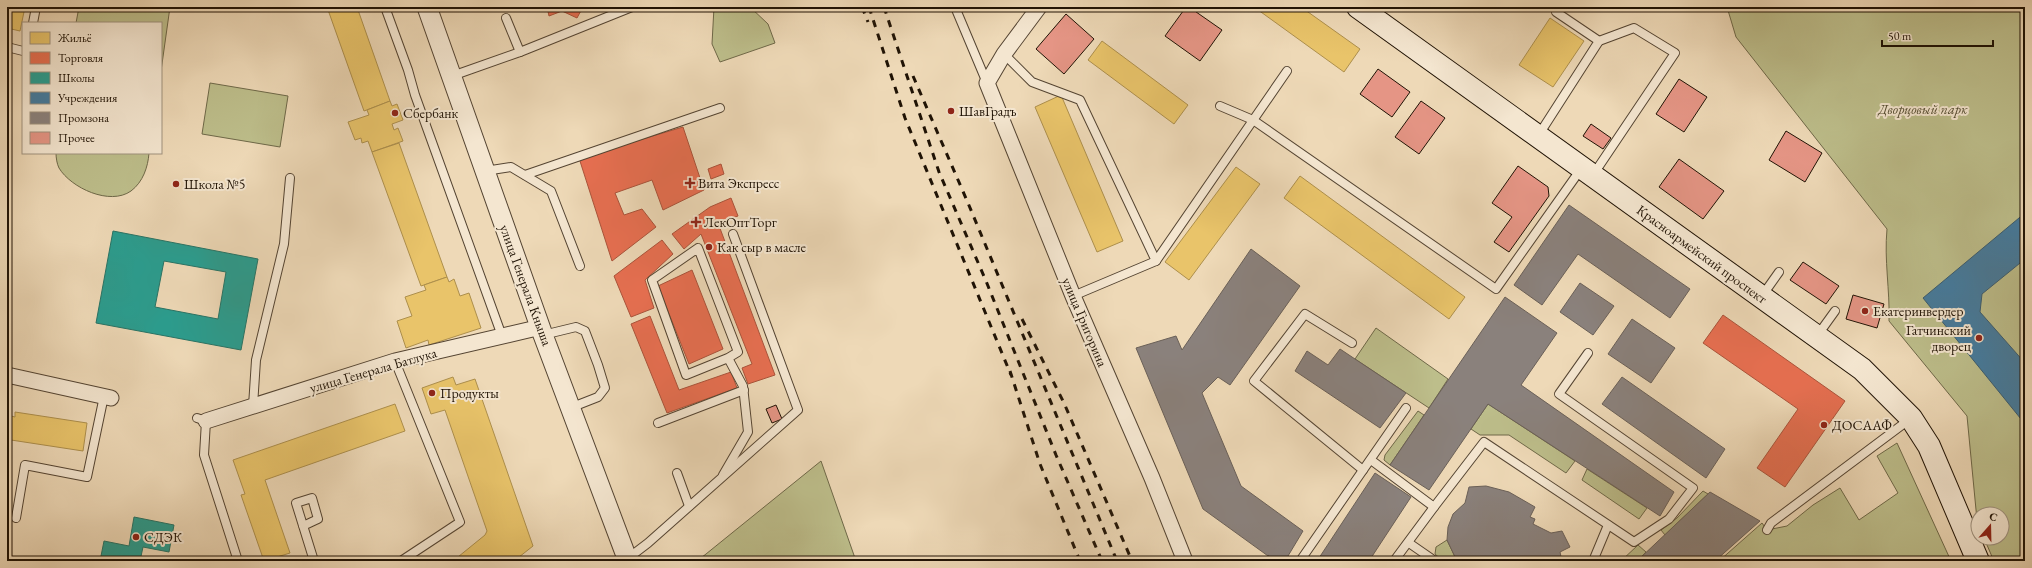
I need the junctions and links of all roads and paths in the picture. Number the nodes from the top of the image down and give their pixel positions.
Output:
1 (36, 7) edge
2 (386, 7) edge
3 (427, 7) edge
4 (632, 7) edge
5 (955, 7) edge
6 (1039, 7) edge
7 (1368, 10) edge
8 (1556, 12) dead end
9 (506, 18) dead end
10 (33, 22) edge
11 (1600, 41) junction
12 (7, 47) edge
13 (22, 51) edge
14 (520, 52) junction
15 (1004, 54) junction
16 (1287, 71) dead end
17 (452, 76) junction
18 (987, 83) junction
19 (1220, 106) dead end
20 (720, 108) dead end
21 (1253, 120) junction
22 (1538, 136) junction
23 (484, 171) junction
24 (1587, 172) junction
25 (525, 175) junction
26 (290, 178) dead end
27 (732, 234) dead end
28 (1156, 261) junction
29 (580, 266) dead end
30 (1779, 272) dead end
31 (1073, 296) junction
32 (1761, 297) junction
33 (1835, 311) dead end
34 (542, 331) junction
35 (502, 336) junction
36 (1816, 336) junction
37 (1352, 343) dead end
38 (1588, 353) dead end
39 (728, 358) junction
40 (395, 361) junction
41 (7, 375) edge
42 (744, 390) junction
43 (108, 397) joint
44 (253, 406) junction
45 (570, 408) junction
46 (1406, 408) dead end
47 (1911, 418) junction
48 (202, 420) joint
49 (658, 423) dead end
50 (1371, 460) junction
51 (1363, 470) junction
52 (677, 473) dead end
53 (724, 475) junction
54 (689, 506) junction
55 (1434, 507) junction
56 (16, 518) dead end
57 (1608, 524) junction
58 (303, 526) dead end
59 (1767, 530) dead end
60 (1409, 543) junction
61 (626, 560) edge
62 (238, 561) edge
63 (314, 561) edge
64 (401, 561) edge
65 (1185, 561) edge
66 (1300, 561) edge
67 (1394, 561) edge
68 (1435, 561) edge
69 (1593, 561) edge
70 (1978, 561) edge

1 - 10 lane
2 - 35 lane
3 - 17 street, улица Генерала Кныша
4 - 14 lane
5 - 18 lane
6 - 15 street
7 - 22 main road, Красноармейский проспект
8 - 11 lane
9 - 14 lane
11 - 22 lane
11 - 24 lane
12 - 13 lane
14 - 17 lane
15 - 18 street
15 - 28 lane
16 - 21 lane
17 - 23 street, улица Генерала Кныша
18 - 31 street, улица Григорина
19 - 21 lane
20 - 25 lane
21 - 24 lane
21 - 28 lane
22 - 24 main road, Красноармейский проспект
23 - 25 lane
23 - 34 street, улица Генерала Кныша
24 - 32 main road, Красноармейский проспект
25 - 29 lane
26 - 44 lane
27 - 53 lane
28 - 31 lane
30 - 32 lane
31 - 65 street, улица Григорина
32 - 36 main road, Красноармейский проспект
33 - 36 lane
34 - 35 street, улица Генерала Батлука
34 - 45 street, улица Генерала Кныша
34 - 45 lane
35 - 40 street, улица Генерала Батлука
36 - 47 main road, Красноармейский проспект
37 - 51 lane
38 - 57 lane
39 - 39 lane
39 - 42 lane
40 - 44 street, улица Генерала Батлука
40 - 64 lane
41 - 43 street
42 - 49 lane
42 - 53 lane
43 - 56 lane
44 - 48 street, улица Генерала Батлука
45 - 61 street, улица Генерала Кныша
46 - 50 lane
47 - 59 lane
47 - 70 main road, Красноармейский проспект
48 - 62 lane
50 - 51 lane
50 - 55 lane
51 - 66 lane
52 - 54 lane
53 - 54 lane
54 - 61 lane
55 - 57 lane
55 - 60 lane
57 - 69 lane
58 - 63 lane
60 - 67 lane
60 - 68 lane

